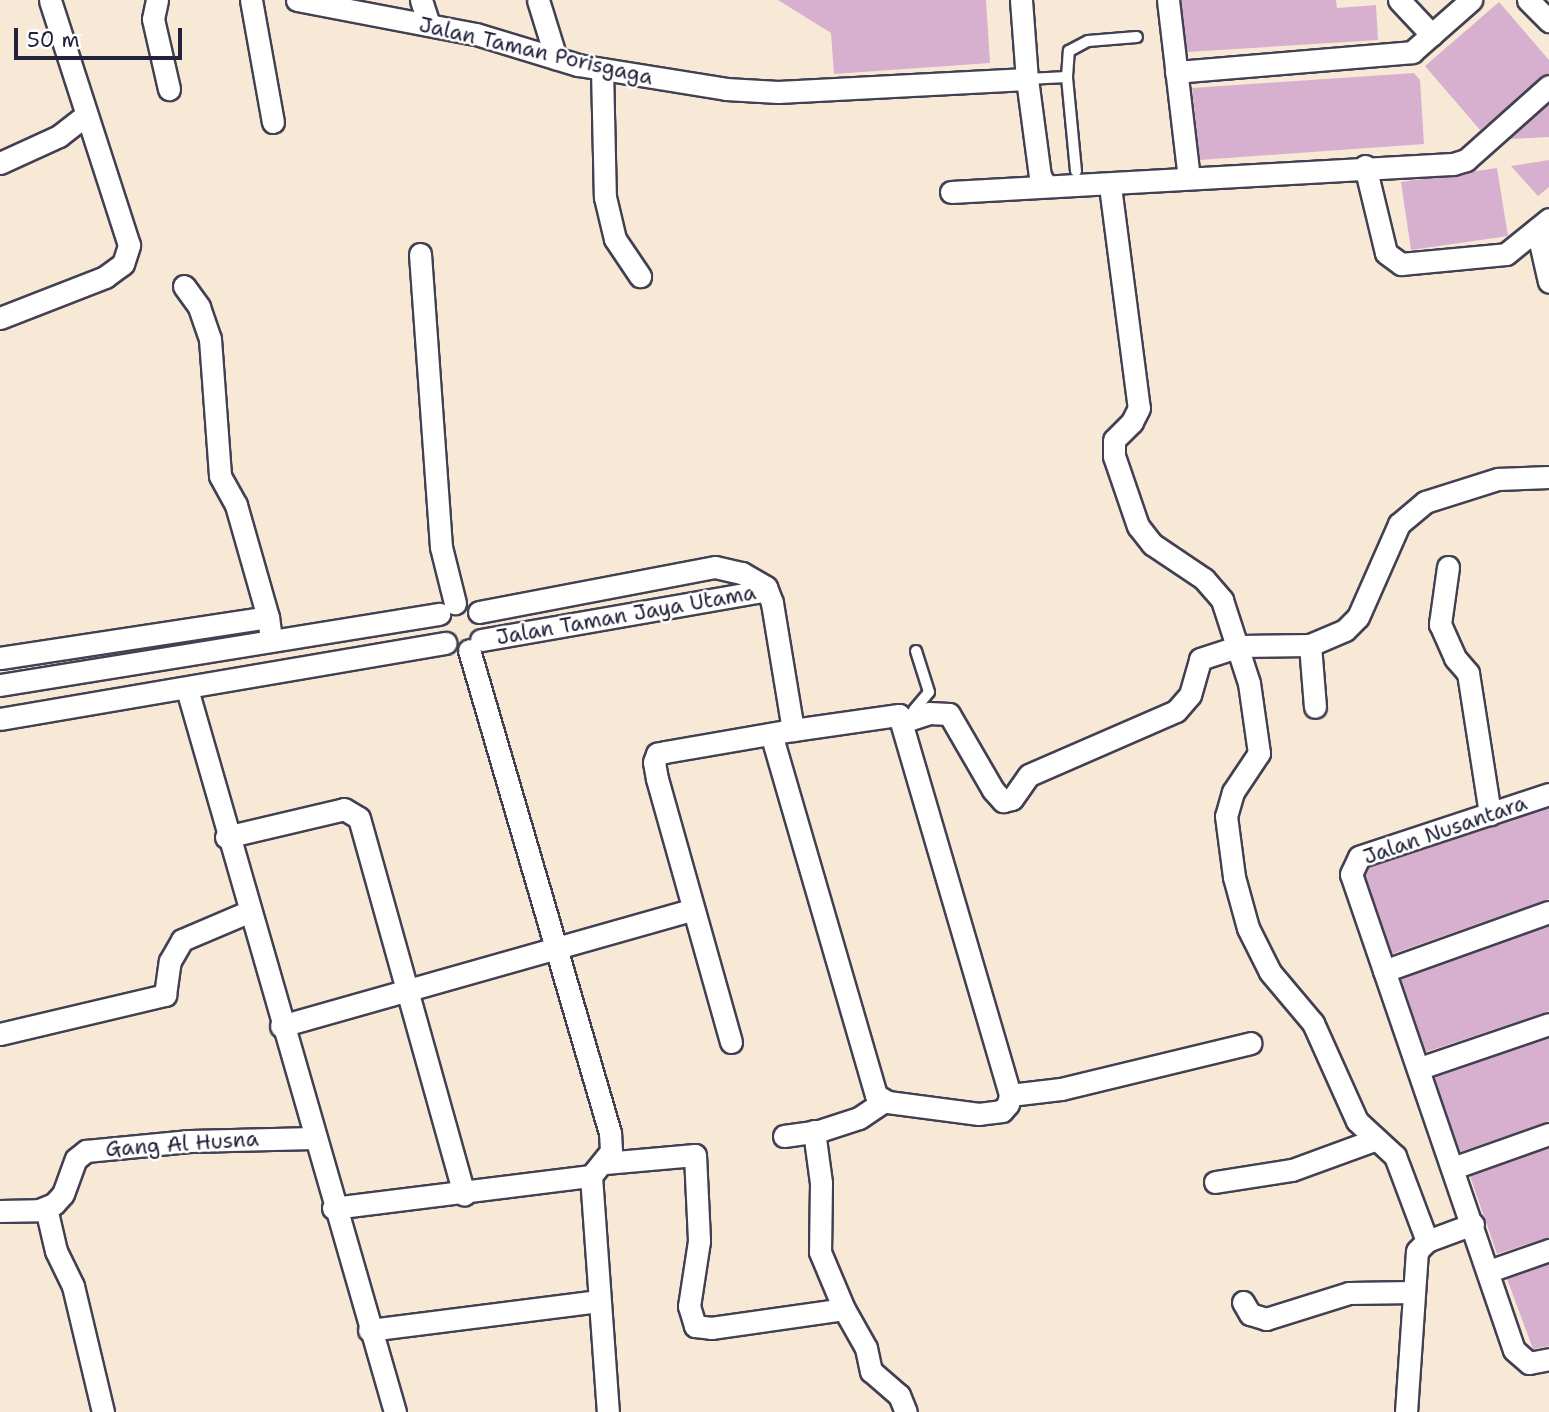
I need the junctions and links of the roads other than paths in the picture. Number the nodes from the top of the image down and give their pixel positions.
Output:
1 (50, 0) edge
2 (157, 0) edge
3 (251, 0) edge
4 (300, 0) edge
5 (421, 0) edge
6 (537, 0) edge
7 (1021, 0) edge
8 (1168, 0) edge
9 (1399, 0) edge
10 (1471, 0) edge
11 (1528, 0) edge
12 (1549, 20) edge
13 (429, 25) junction
14 (1432, 35) junction
15 (1137, 37) dead end
16 (556, 58) junction
17 (603, 69) junction
18 (1176, 72) junction
19 (1067, 77) junction
20 (1027, 79) junction
21 (1549, 86) edge
22 (169, 89) dead end
23 (85, 116) junction
24 (273, 122) dead end
25 (0, 163) edge
26 (1365, 166) junction
27 (1076, 171) dead end
28 (1189, 178) junction
29 (1045, 184) junction
30 (1110, 186) junction
31 (951, 192) dead end
32 (1543, 224) edge
33 (419, 254) dead end
34 (640, 276) dead end
35 (1549, 282) edge
36 (184, 286) dead end
37 (0, 318) edge
38 (1549, 477) edge
39 (1448, 567) dead end
40 (767, 590) junction
41 (447, 608) junction
42 (479, 612) junction
43 (268, 617) junction
44 (189, 625) junction
45 (272, 640) junction
46 (446, 643) junction
47 (475, 645) junction
48 (1310, 645) junction
49 (1240, 646) junction
50 (916, 651) dead end
51 (29, 653) junction
52 (193, 653) junction
53 (0, 657) edge
54 (32, 680) junction
55 (0, 685) edge
56 (187, 689) junction
57 (1315, 707) dead end
58 (900, 718) junction
59 (0, 719) edge
60 (793, 730) junction
61 (771, 734) junction
62 (1549, 794) edge
63 (1490, 814) junction
64 (226, 837) junction
65 (692, 910) junction
66 (248, 912) junction
67 (1549, 912) edge
68 (555, 948) junction
69 (1384, 971) junction
70 (406, 990) junction
71 (1549, 1024) edge
72 (281, 1026) junction
73 (0, 1034) edge
74 (731, 1042) dead end
75 (1251, 1043) dead end
76 (1420, 1068) junction
77 (1010, 1095) junction
78 (884, 1101) junction
79 (814, 1131) junction
80 (1549, 1134) edge
81 (784, 1136) dead end
82 (314, 1138) junction
83 (1374, 1140) junction
84 (1453, 1168) junction
85 (598, 1170) junction
86 (1215, 1182) dead end
87 (464, 1195) junction
88 (46, 1208) junction
89 (333, 1208) junction
90 (0, 1211) edge
91 (1473, 1224) junction
92 (1427, 1241) junction
93 (1549, 1250) edge
94 (1489, 1271) junction
95 (1414, 1292) junction
96 (598, 1301) junction
97 (1243, 1302) dead end
98 (844, 1309) junction
99 (369, 1329) junction
100 (1549, 1359) edge
101 (103, 1412) edge
102 (395, 1412) edge
103 (608, 1412) edge
104 (906, 1412) edge
105 (1406, 1412) edge

1 - 23 street
2 - 22 street
3 - 24 street
4 - 13 street, Jalan Taman Porisgaga
5 - 13 street
6 - 16 street
7 - 20 street
8 - 18 street
9 - 14 street
10 - 14 street
11 - 12 street
13 - 16 street, Jalan Taman Porisgaga
14 - 18 street
15 - 19 lane
16 - 17 street, Jalan Taman Porisgaga
17 - 20 street, Jalan Taman Porisgaga
17 - 34 street
18 - 28 street
19 - 20 lane
19 - 27 lane
20 - 29 street
21 - 26 street
23 - 25 street
23 - 37 street
26 - 28 street
26 - 32 street
28 - 30 street
29 - 30 street
29 - 31 street
30 - 49 street
32 - 35 street
33 - 41 street
36 - 43 street
38 - 48 street
39 - 63 street
40 - 42 street, Jalan Taman Jaya Utama
40 - 47 street, Jalan Taman Jaya Utama
40 - 60 street
41 - 42 street
41 - 45 street
41 - 46 street
42 - 47 street
43 - 44 street
43 - 45 street
44 - 51 street
44 - 52 street
45 - 52 street
46 - 47 street
46 - 56 street
47 - 68 street
48 - 49 street
48 - 57 street
49 - 58 street
49 - 83 street
50 - 58 lane
51 - 53 street
51 - 54 street
52 - 54 street
54 - 55 street
56 - 59 street
56 - 64 street
58 - 60 street
58 - 77 street
60 - 61 street
61 - 65 street
61 - 78 street
62 - 63 street, Jalan Nusantara
63 - 69 street, Jalan Nusantara
64 - 66 street
64 - 70 street
65 - 68 street
65 - 74 street
66 - 72 street
66 - 73 street
67 - 69 street
68 - 70 street
68 - 85 street
69 - 76 street
70 - 72 street
70 - 87 street
71 - 76 street
72 - 82 street
75 - 77 street
76 - 84 street
77 - 78 street
78 - 79 street
79 - 81 street
79 - 98 street
80 - 84 street
82 - 88 street, Gang Al Husna
82 - 89 street
83 - 86 street
83 - 92 street
84 - 91 street
85 - 87 street
85 - 96 street
85 - 98 street
87 - 89 street
88 - 90 street
88 - 101 street
89 - 99 street
91 - 92 street
91 - 94 street
92 - 95 street
93 - 94 street
94 - 100 street
95 - 97 street
95 - 105 street
96 - 99 street
96 - 103 street
98 - 104 street
99 - 102 street

